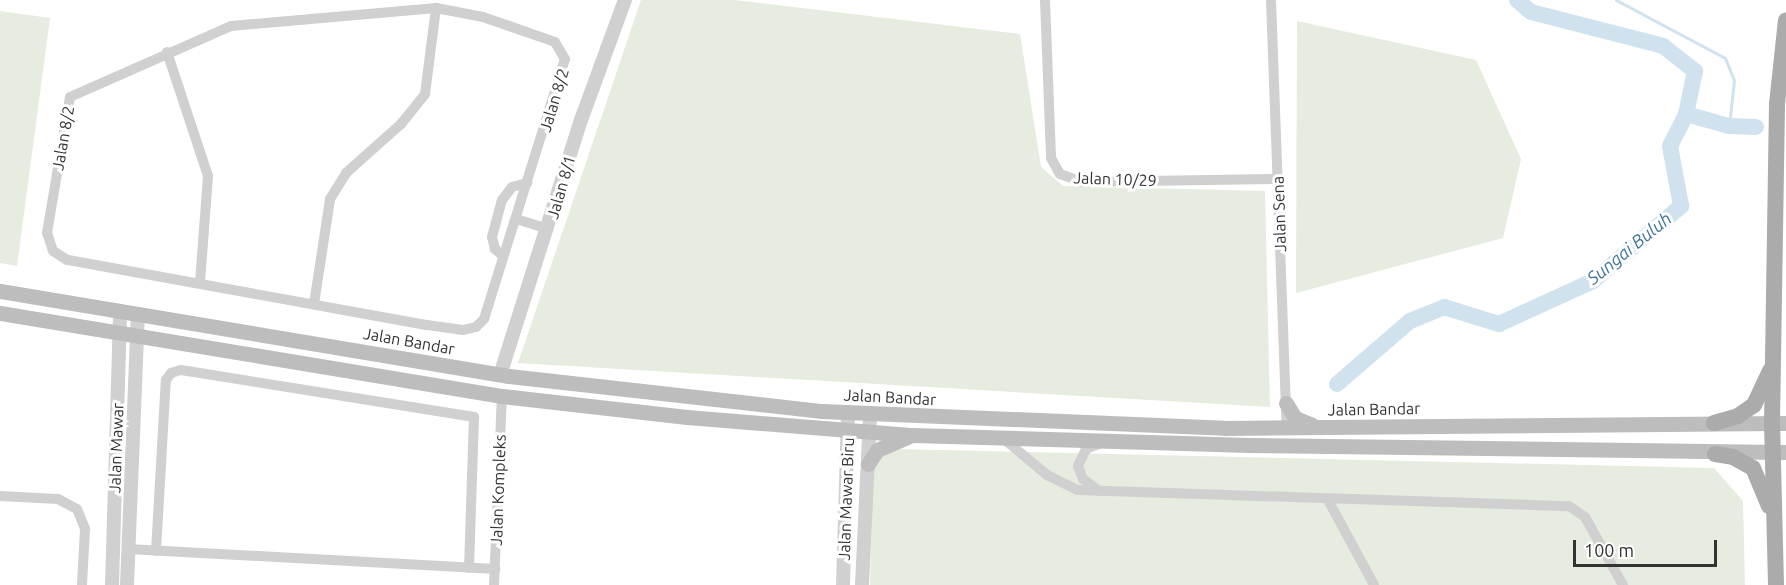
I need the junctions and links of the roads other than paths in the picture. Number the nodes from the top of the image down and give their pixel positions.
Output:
1 (1045, 0) edge
2 (1271, 0) edge
3 (620, 2) edge
4 (436, 8) junction
5 (1786, 20) edge
6 (167, 52) junction
7 (1277, 179) junction
8 (527, 183) junction
9 (516, 219) junction
10 (548, 229) junction
11 (503, 256) junction
12 (200, 283) junction
13 (0, 291) edge
14 (314, 304) junction
15 (120, 311) junction
16 (0, 313) edge
17 (138, 314) junction
18 (119, 334) junction
19 (137, 337) junction
20 (1774, 361) junction
21 (500, 375) junction
22 (502, 396) junction
23 (1286, 403) junction
24 (849, 412) junction
25 (870, 414) junction
26 (1714, 423) junction
27 (1779, 423) edge
28 (1287, 427) junction
29 (1322, 427) junction
30 (848, 430) junction
31 (869, 431) junction
32 (914, 435) junction
33 (1005, 440) junction
34 (1105, 441) junction
35 (1249, 445) junction
36 (1322, 446) junction
37 (1779, 452) edge
38 (1714, 454) junction
39 (868, 464) junction
40 (1099, 491) junction
41 (0, 496) edge
42 (1327, 498) junction
43 (1775, 528) junction
44 (128, 549) junction
45 (156, 551) junction
46 (469, 568) junction
47 (495, 569) junction
48 (82, 585) edge
49 (112, 585) edge
50 (127, 585) edge
51 (494, 585) edge
52 (843, 585) edge
53 (862, 585) edge
54 (1374, 585) edge
55 (1623, 585) edge
56 (1776, 585) edge

1 - 7 street, Jalan 10/29
2 - 7 street, Jalan Sena
3 - 10 street, Jalan 8/1
4 - 6 street, Jalan 8/2
4 - 8 street, Jalan 8/2
4 - 14 street
5 - 20 main road
6 - 12 street
6 - 12 street, Jalan 8/2
7 - 23 street, Jalan Sena
8 - 9 street, Jalan 8/2
8 - 11 street
9 - 10 street
9 - 11 street, Jalan 8/2
10 - 21 street, Jalan 8/1
11 - 14 street, Jalan 8/2
12 - 14 street, Jalan 8/2
13 - 15 main road, Jalan Bandar
15 - 17 main road, Jalan Bandar
15 - 18 street, Jalan Mawar
16 - 18 main road
17 - 19 street, Jalan Mawar
17 - 21 main road, Jalan Bandar
18 - 19 main road
18 - 49 street, Jalan Mawar
19 - 22 main road
19 - 44 street, Jalan Mawar
20 - 26 main road
20 - 27 main road
21 - 24 main road, Jalan Bandar
22 - 30 main road
22 - 47 street, Jalan Kompleks
23 - 28 street, Jalan Sena
23 - 29 main road
24 - 25 main road, Jalan Bandar
24 - 30 street, Jalan Mawar Biru
25 - 28 main road, Jalan Bandar
25 - 31 street, Jalan Mawar Biru
26 - 27 main road, Jalan Bandar
26 - 29 main road, Jalan Bandar
27 - 37 main road
28 - 29 main road, Jalan Bandar
28 - 35 main road
28 - 36 main road
30 - 31 main road
30 - 52 street, Jalan Mawar Biru
31 - 32 main road
31 - 39 street, Jalan Mawar Biru
32 - 33 main road
32 - 39 main road
33 - 34 main road
33 - 40 street
34 - 35 main road
34 - 40 street
35 - 36 main road
36 - 38 main road
37 - 38 main road
37 - 43 main road
38 - 43 main road
39 - 53 street, Jalan Mawar Biru
40 - 42 street
41 - 48 street
42 - 54 street
42 - 55 street
43 - 56 main road
44 - 45 street
44 - 50 street, Jalan Mawar
45 - 46 street
45 - 46 street
46 - 47 street
47 - 51 street, Jalan Kompleks

